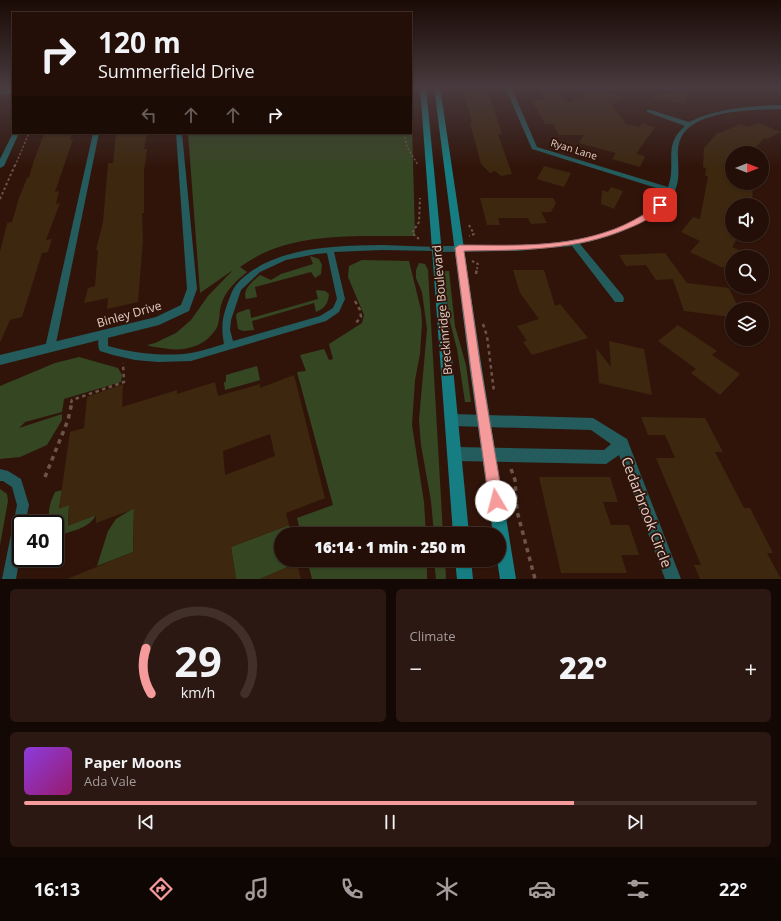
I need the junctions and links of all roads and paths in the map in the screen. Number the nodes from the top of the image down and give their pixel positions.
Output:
1 (425, 114) edge
2 (442, 114) edge
3 (520, 114) edge
4 (660, 114) edge
5 (718, 114) edge
6 (690, 125) junction
7 (16, 134) edge
8 (29, 134) edge
9 (96, 134) edge
10 (179, 134) edge
11 (404, 134) edge
12 (0, 166) edge
13 (419, 170) dead end
14 (671, 190) junction
15 (420, 192) dead end
16 (0, 199) edge
17 (468, 220) dead end
18 (420, 239) dead end
19 (574, 243) junction
20 (465, 248) junction
21 (330, 249) junction
22 (436, 249) junction
23 (475, 277) dead end
24 (619, 299) dead end
25 (355, 302) dead end
26 (483, 323) dead end
27 (355, 324) dead end
28 (104, 334) junction
29 (229, 346) junction
30 (50, 348) junction
31 (0, 360) edge
32 (123, 363) dead end
33 (494, 393) dead end
34 (452, 420) junction
35 (485, 422) junction
36 (622, 444) junction
37 (455, 454) junction
38 (489, 454) junction
39 (508, 454) junction
40 (0, 475) edge
41 (45, 477) dead end
42 (460, 527) edge
43 (464, 567) edge
44 (9, 579) edge
45 (465, 579) edge
46 (508, 579) edge
47 (535, 579) edge
48 (672, 579) edge

1 - 22 street, Breckinridge Boulevard
2 - 20 street, Breckinridge Boulevard
3 - 14 street, Ryan Lane
4 - 6 street
5 - 6 street
6 - 14 street
7 - 12 street
8 - 16 path
9 - 30 lane
10 - 28 street, Binley Drive
11 - 13 path
14 - 19 street
15 - 18 path
17 - 20 path
19 - 20 street
19 - 24 street
20 - 22 street
20 - 23 path
20 - 35 street, Breckinridge Boulevard
21 - 22 lane
21 - 29 lane
21 - 29 lane
22 - 34 street, Breckinridge Boulevard
25 - 27 path
26 - 33 path
28 - 29 lane
28 - 30 street, Binley Drive
30 - 31 street, Binley Drive
32 - 41 path
34 - 35 street, Cedarbrook Circle
34 - 37 street, Breckinridge Boulevard
35 - 36 street, Cedarbrook Circle
35 - 38 street, Breckinridge Boulevard
36 - 39 street, Cedarbrook Circle
36 - 48 street, Cedarbrook Circle
37 - 38 street, Cedarbrook Circle
37 - 42 street, Breckinridge Boulevard
38 - 39 street, Cedarbrook Circle
38 - 46 street, Breckinridge Boulevard
39 - 47 path
40 - 44 lane
43 - 45 street

